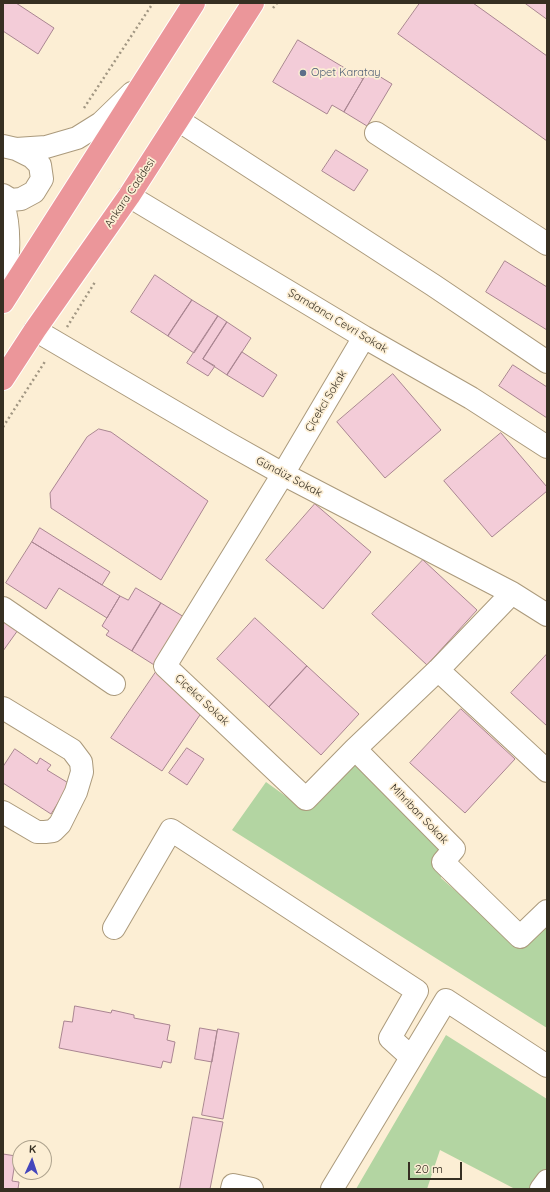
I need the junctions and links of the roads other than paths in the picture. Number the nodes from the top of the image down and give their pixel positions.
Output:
1 (194, 3) edge
2 (253, 3) edge
3 (147, 78) junction
4 (178, 120) junction
5 (376, 133) dead end
6 (10, 147) edge
7 (3, 195) edge
8 (129, 196) junction
9 (3, 204) edge
10 (547, 244) edge
11 (3, 286) edge
12 (3, 302) edge
13 (35, 330) junction
14 (364, 337) junction
15 (547, 362) edge
16 (3, 380) edge
17 (547, 447) edge
18 (283, 474) junction
19 (512, 593) junction
20 (3, 608) edge
21 (547, 614) edge
22 (438, 670) junction
23 (114, 684) dead end
24 (3, 708) edge
25 (355, 749) junction
26 (547, 771) edge
27 (3, 812) edge
28 (547, 911) edge
29 (114, 928) dead end
30 (412, 1057) junction
31 (547, 1066) edge
32 (547, 1181) edge
33 (232, 1189) edge
34 (252, 1189) edge
35 (332, 1189) edge
36 (541, 1189) edge

1 - 3 main road
2 - 4 main road, Ankara Caddesi
3 - 6 street
3 - 12 main road
4 - 8 main road, Ankara Caddesi
4 - 15 street
5 - 10 street
6 - 7 street
8 - 13 main road, Ankara Caddesi
8 - 14 street, Şamdancı Cevri Sokak
9 - 11 street
13 - 16 main road, Ankara Caddesi
13 - 18 street, Gündüz Sokak
14 - 17 street, Şamdancı Cevri Sokak
14 - 18 street, Çiçekci Sokak
18 - 19 street, Gündüz Sokak
18 - 25 street, Çiçekci Sokak
19 - 21 street, Gündüz Sokak
19 - 22 street, Çiçekci Sokak
20 - 23 street
22 - 25 street, Çiçekci Sokak
22 - 26 street
24 - 27 street
25 - 28 street, Mihriban Sokak
29 - 30 street
30 - 31 street
30 - 35 street
32 - 36 street
33 - 34 street

